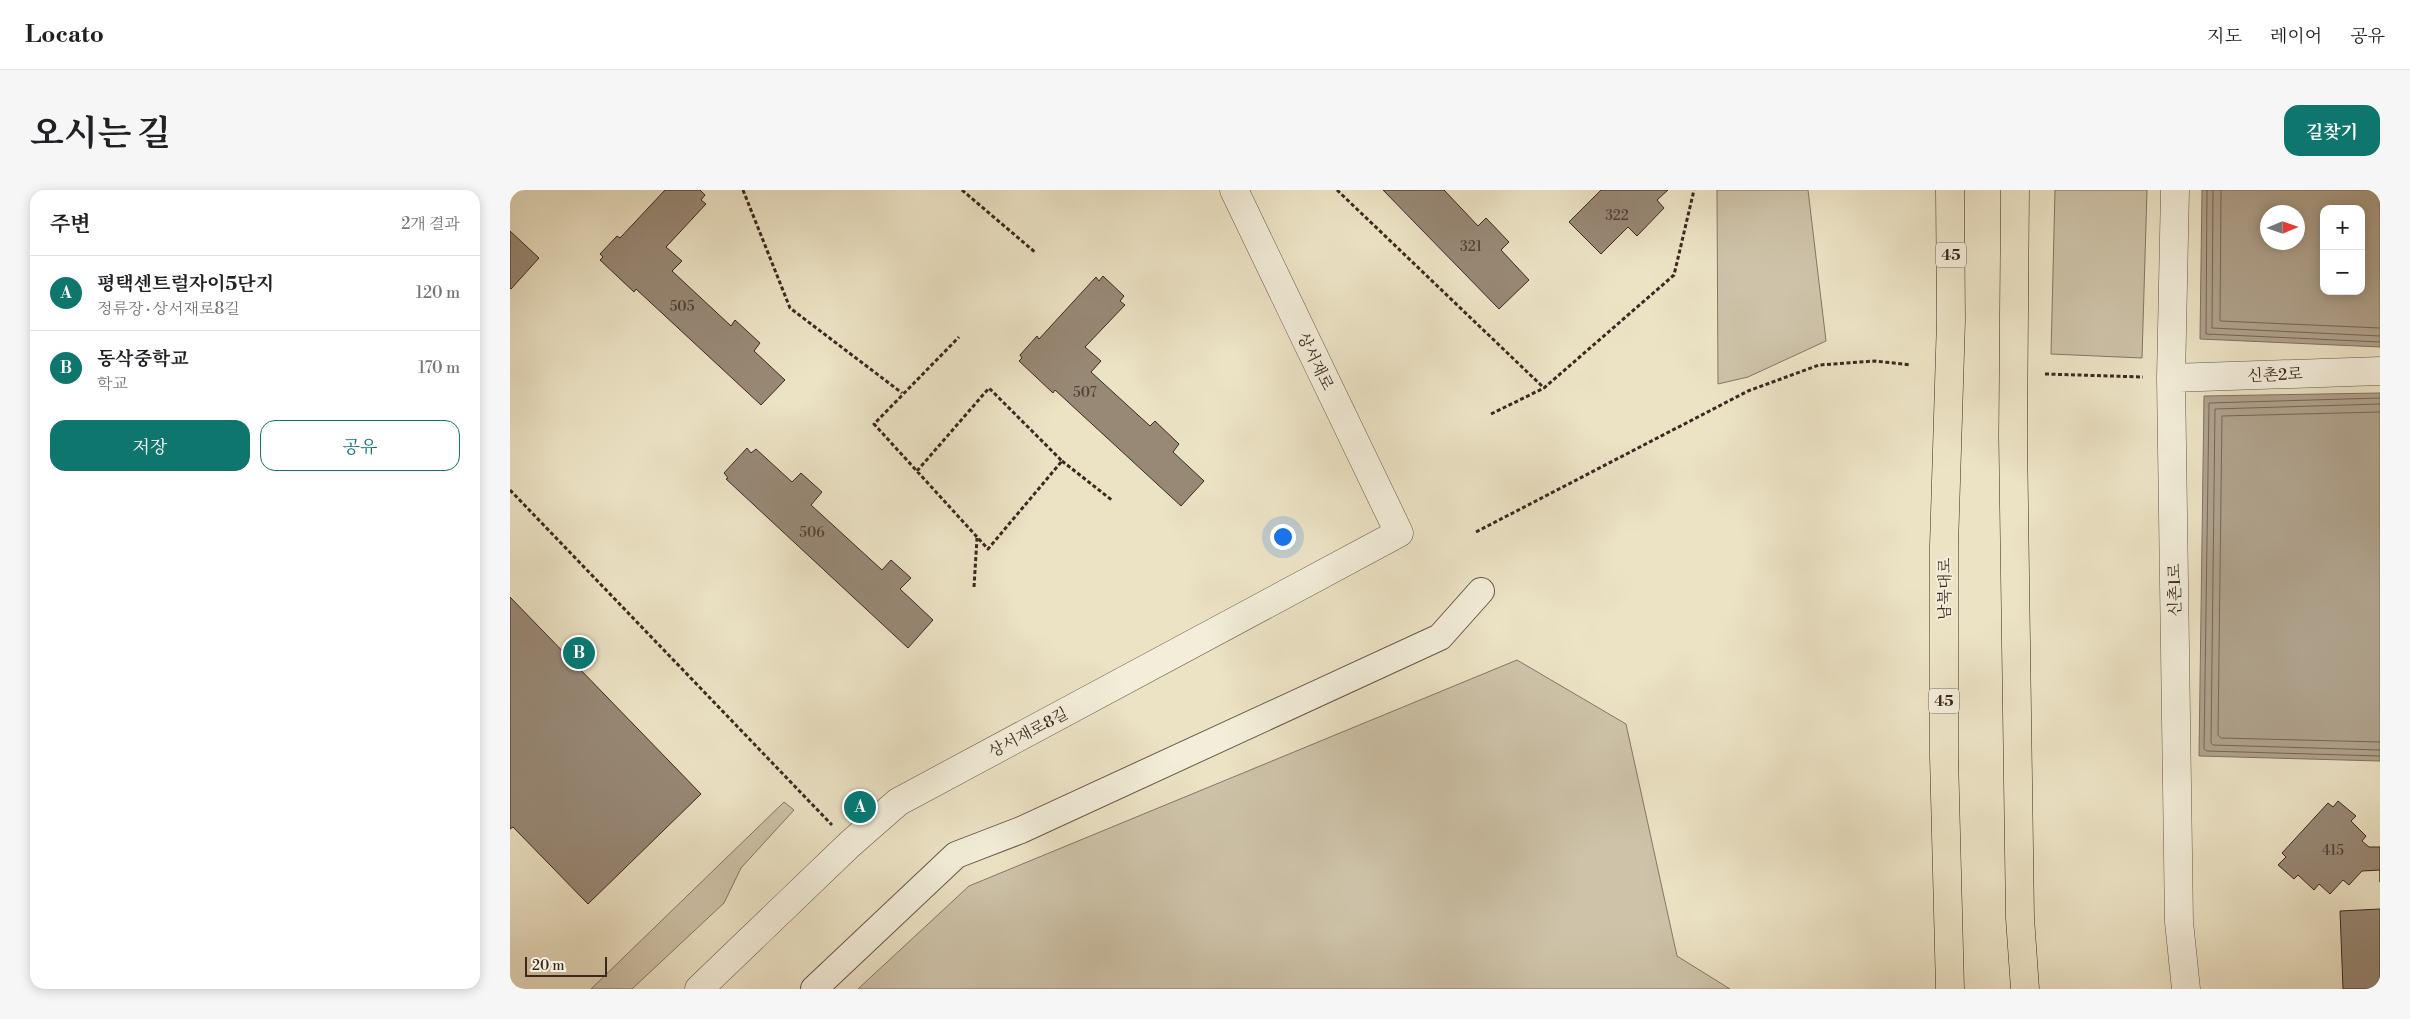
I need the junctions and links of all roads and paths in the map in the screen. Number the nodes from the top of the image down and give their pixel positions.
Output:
1 (743, 190) edge
2 (962, 190) edge
3 (1234, 190) edge
4 (1337, 190) edge
5 (1694, 190) edge
6 (1950, 190) edge
7 (2015, 190) edge
8 (2175, 190) edge
9 (1036, 253) dead end
10 (959, 337) dead end
11 (1911, 365) dead end
12 (2380, 371) edge
13 (2045, 374) dead end
14 (2171, 378) junction
15 (1544, 388) junction
16 (902, 393) junction
17 (1491, 414) dead end
18 (1062, 461) junction
19 (917, 471) junction
20 (510, 490) edge
21 (1113, 501) dead end
22 (1476, 532) dead end
23 (1399, 533) joint
24 (977, 537) junction
25 (974, 587) dead end
26 (1481, 591) dead end
27 (850, 844) junction
28 (699, 989) edge
29 (814, 989) edge
30 (1950, 989) edge
31 (2025, 989) edge
32 (2186, 989) edge

1 - 16 path
2 - 9 path
3 - 23 street, 상서재로
4 - 15 path
5 - 15 path
6 - 30 highway, 남북대로 / 45
7 - 31 highway
8 - 14 street, 신촌1로
10 - 16 path
11 - 22 path
12 - 14 street, 신촌2로
13 - 14 path
14 - 32 street, 신촌1로
15 - 17 path
16 - 19 path
18 - 19 path
18 - 21 path
18 - 24 path
19 - 24 path
20 - 27 path
23 - 27 street, 상서재로8길
24 - 25 path
26 - 29 street
27 - 28 street, 상서재로8길

